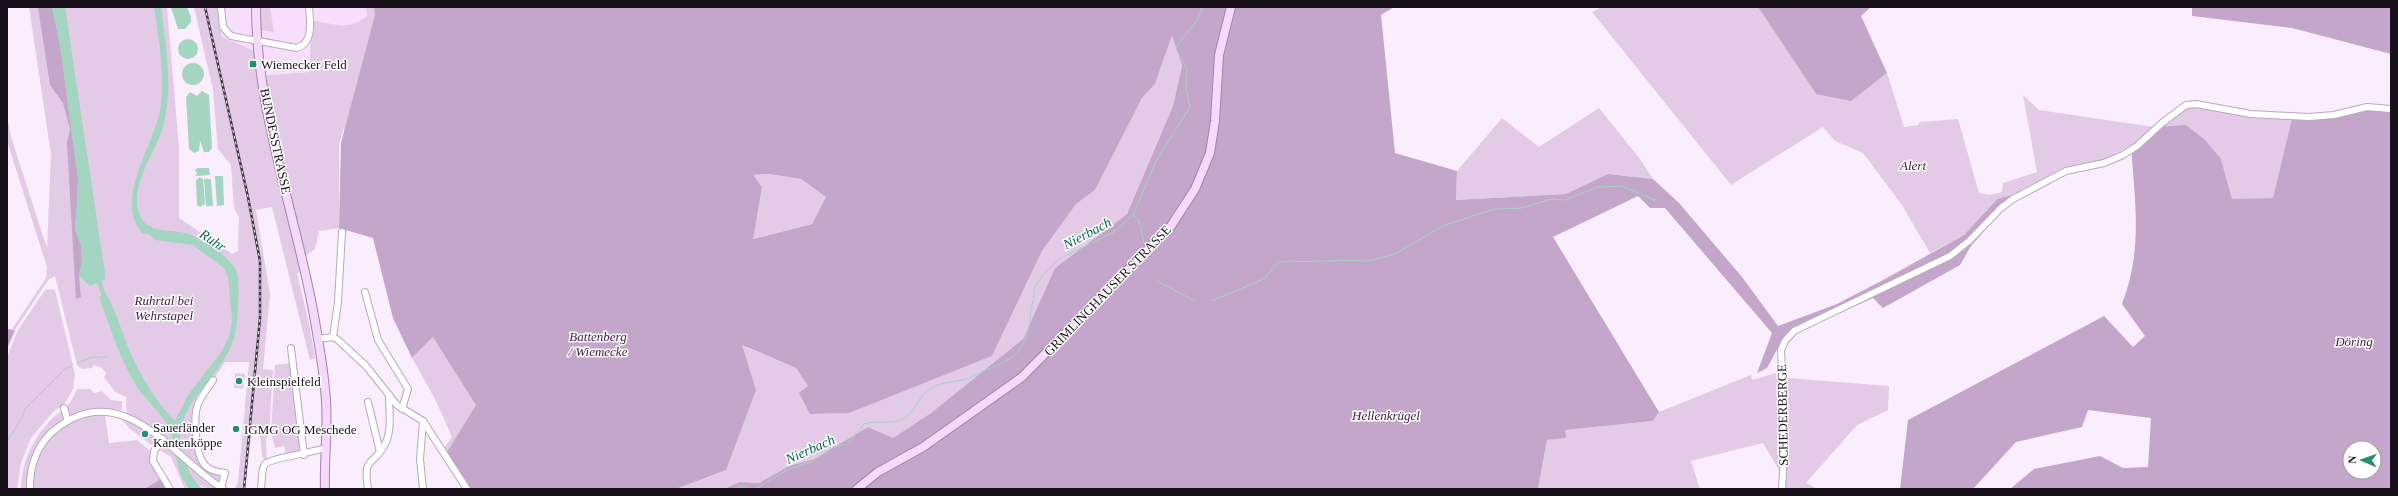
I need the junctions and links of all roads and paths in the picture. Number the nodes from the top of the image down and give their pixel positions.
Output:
1 (221, 7) edge
2 (256, 7) edge
3 (309, 7) edge
4 (1231, 7) edge
5 (257, 42) junction
6 (2391, 109) edge
7 (342, 232) dead end
8 (365, 292) dead end
9 (333, 337) junction
10 (318, 339) junction
11 (291, 348) dead end
12 (214, 380) dead end
13 (389, 395) junction
14 (368, 402) dead end
15 (64, 408) dead end
16 (402, 409) junction
17 (68, 421) junction
18 (423, 421) junction
19 (166, 441) junction
20 (325, 448) junction
21 (380, 452) junction
22 (304, 455) junction
23 (222, 488) edge
24 (30, 489) edge
25 (170, 489) edge
26 (261, 489) edge
27 (325, 489) edge
28 (368, 489) edge
29 (423, 489) edge
30 (467, 489) edge
31 (856, 489) edge
32 (1782, 489) edge

1 - 5 street
2 - 5 main road, BUNDESSTRASSE
3 - 5 street
4 - 31 main road, GRIMLINGHAUSER STRASSE
5 - 10 main road, BUNDESSTRASSE
6 - 32 street, SCHEDERBERGE
7 - 9 street
8 - 16 street
9 - 10 street
9 - 13 street
10 - 20 main road, BUNDESSTRASSE
11 - 22 street
12 - 23 street
13 - 16 street
13 - 21 street
14 - 21 street
15 - 17 street
16 - 18 street
17 - 19 street
17 - 24 street
18 - 29 street
18 - 30 street
19 - 23 street
19 - 25 street
20 - 22 street
20 - 27 main road, BUNDESSTRASSE
21 - 28 street
22 - 26 street

